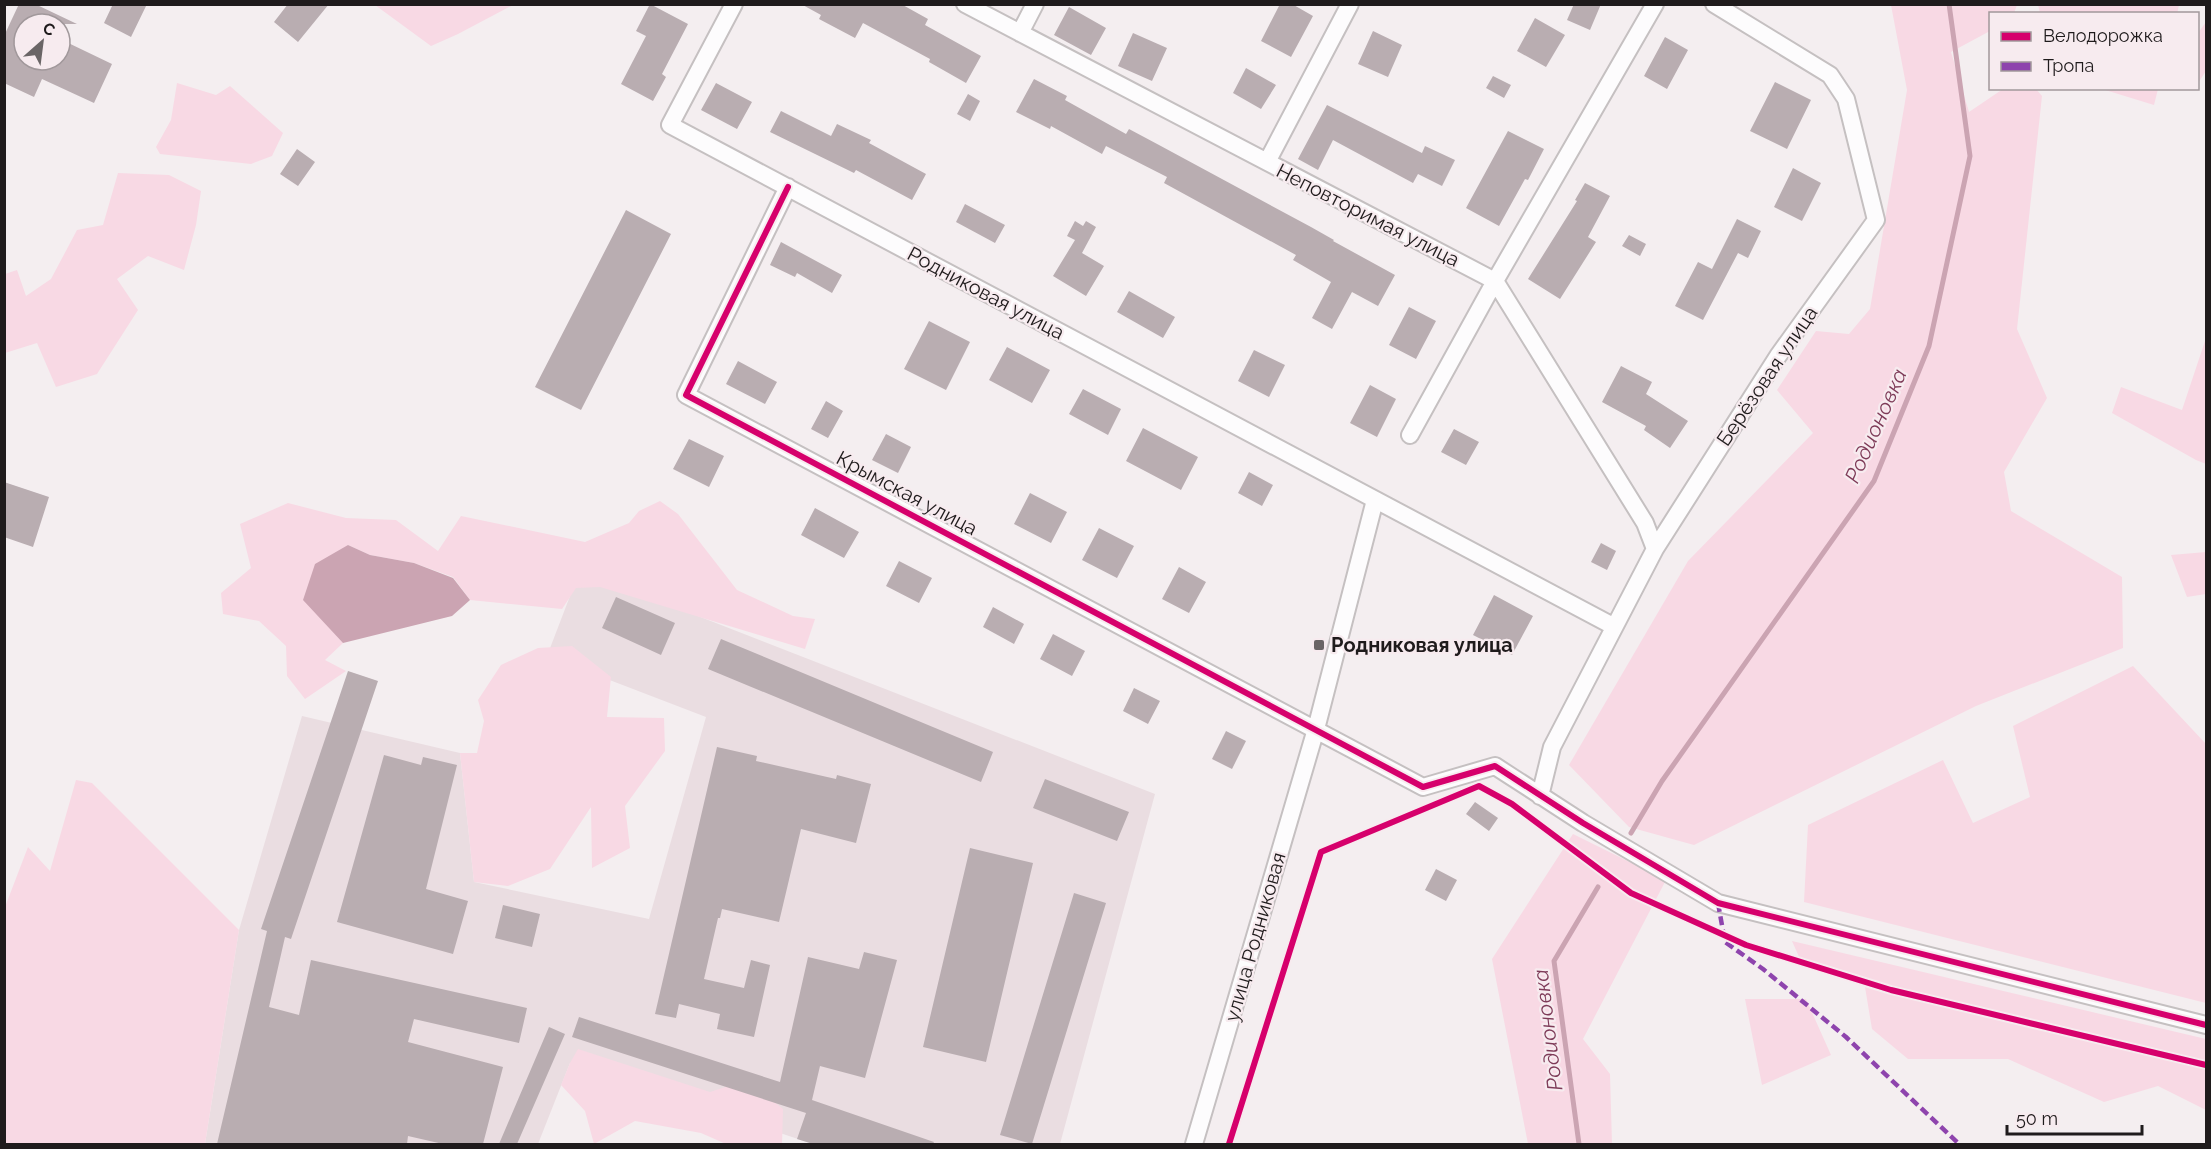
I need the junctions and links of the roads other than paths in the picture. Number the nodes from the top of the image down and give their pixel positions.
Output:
1 (734, 4) edge
2 (965, 4) edge
3 (1035, 4) edge
4 (1350, 4) edge
5 (1655, 4) edge
6 (1714, 4) edge
7 (1020, 33) junction
8 (1267, 162) junction
9 (788, 188) junction
10 (1495, 281) junction
11 (1410, 435) dead end
12 (1375, 500) junction
13 (1655, 549) junction
14 (1613, 626) junction
15 (1316, 729) junction
16 (1540, 796) junction
17 (2206, 1024) edge
18 (1194, 1144) edge

1 - 9 street, Родниковая улица
2 - 7 street, Неповторимая улица
3 - 7 street
4 - 8 street
5 - 10 street
6 - 13 street, Берёзовая улица
7 - 8 street, Неповторимая улица
8 - 10 street, Неповторимая улица
9 - 12 street, Родниковая улица
9 - 15 street, Крымская улица
10 - 11 street
10 - 13 street
12 - 14 street, Родниковая улица
12 - 15 street, улица Родниковая
13 - 14 street, Берёзовая улица
14 - 16 street, Берёзовая улица
15 - 16 street
15 - 18 street, улица Родниковая
16 - 17 street

